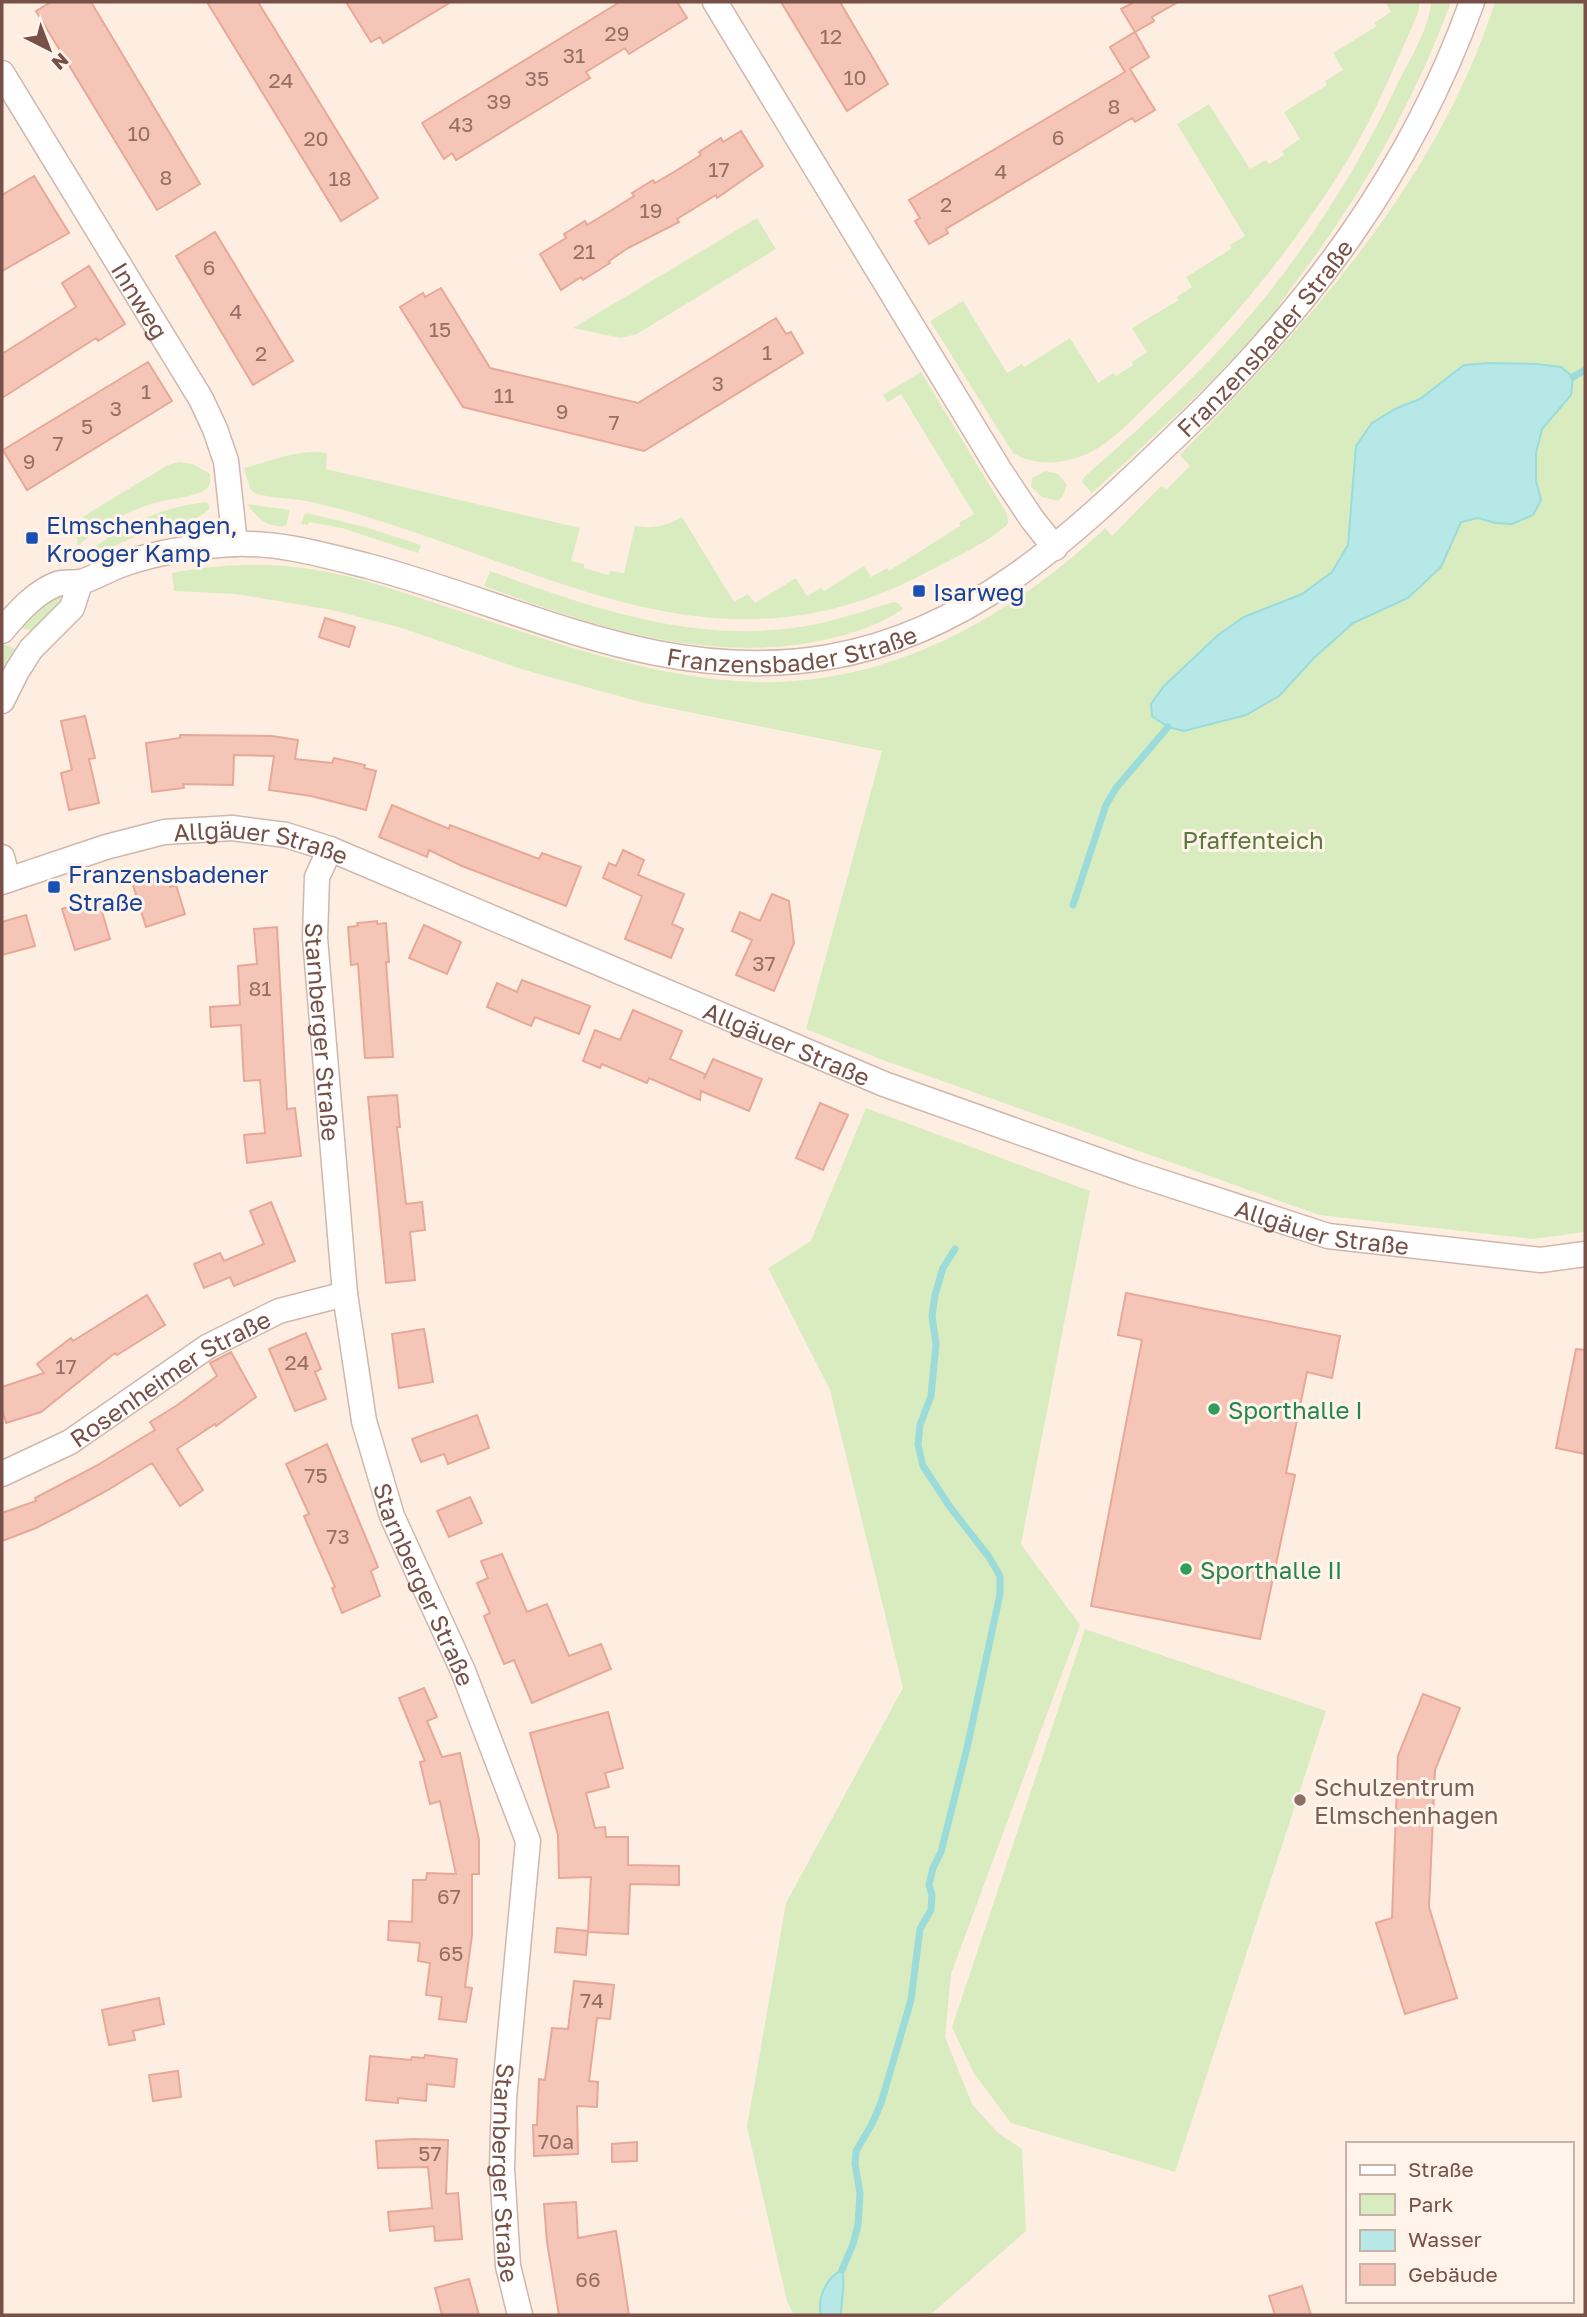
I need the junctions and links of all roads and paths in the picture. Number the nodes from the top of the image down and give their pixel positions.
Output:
1 (715, 2) edge
2 (1472, 2) edge
3 (2, 74) edge
4 (235, 544) junction
5 (1055, 548) junction
6 (80, 583) junction
7 (2, 631) edge
8 (2, 701) edge
9 (330, 849) junction
10 (4, 873) edge
11 (1585, 1254) edge
12 (345, 1294) junction
13 (2, 1474) edge
14 (520, 2315) edge

1 - 5 street
2 - 5 street, Franzensbader Straße
3 - 4 street, Innweg
4 - 5 street, Franzensbader Straße
4 - 6 street, Franzensbader Straße
6 - 7 street, Franzensbader Straße
6 - 8 street
9 - 10 street, Allgäuer Straße
9 - 11 street, Allgäuer Straße
9 - 12 street, Starnberger Straße
12 - 13 street, Rosenheimer Straße
12 - 14 street, Starnberger Straße

